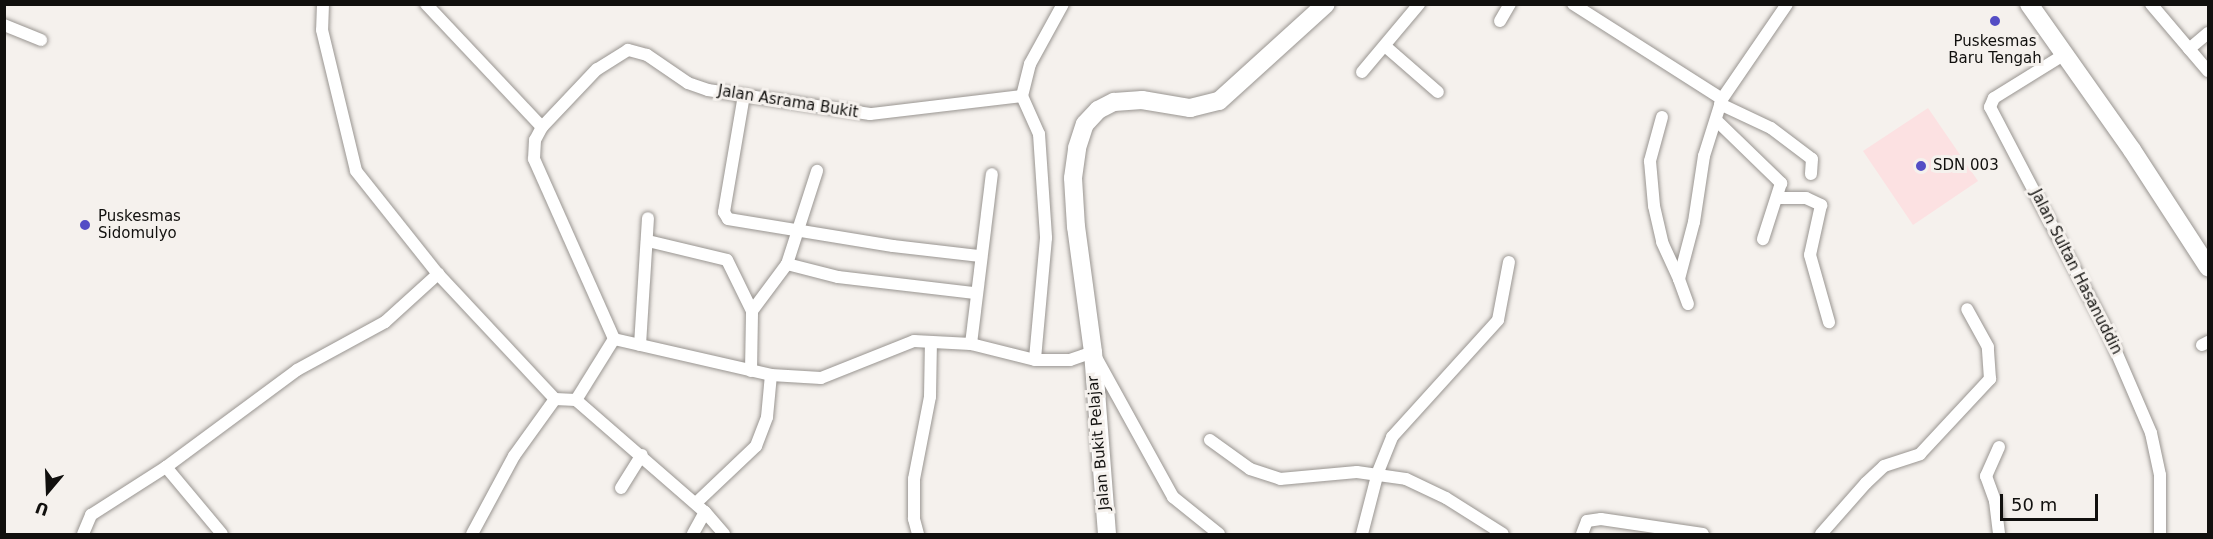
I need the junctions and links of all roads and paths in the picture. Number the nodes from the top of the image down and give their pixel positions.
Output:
1 (323, 4) edge
2 (426, 4) edge
3 (1063, 4) edge
4 (1326, 4) edge
5 (1419, 4) edge
6 (1510, 4) edge
7 (1786, 4) edge
8 (2029, 4) edge
9 (2151, 4) edge
10 (1578, 6) edge
11 (1500, 21) dead end
12 (4, 25) edge
13 (2208, 33) edge
14 (41, 40) dead end
15 (1385, 46) junction
16 (2189, 49) junction
17 (2065, 54) junction
18 (2208, 71) edge
19 (1362, 72) dead end
20 (1438, 92) dead end
21 (744, 95) junction
22 (1022, 96) junction
23 (1721, 102) junction
24 (1662, 117) dead end
25 (1716, 120) junction
26 (542, 127) junction
27 (817, 171) dead end
28 (992, 174) dead end
29 (1811, 174) dead end
30 (1777, 198) junction
31 (648, 218) dead end
32 (800, 232) junction
33 (1764, 239) dead end
34 (648, 241) junction
35 (980, 256) junction
36 (1509, 262) dead end
37 (787, 264) junction
38 (2208, 267) edge
39 (438, 274) junction
40 (1679, 279) junction
41 (975, 293) junction
42 (1688, 304) dead end
43 (1967, 309) dead end
44 (752, 311) junction
45 (1829, 322) dead end
46 (614, 339) junction
47 (931, 342) junction
48 (971, 344) junction
49 (640, 345) junction
50 (1093, 352) junction
51 (1035, 360) junction
52 (751, 371) junction
53 (771, 375) junction
54 (555, 399) junction
55 (576, 400) junction
56 (1210, 440) dead end
57 (1999, 447) dead end
58 (642, 455) junction
59 (166, 467) junction
60 (1378, 472) junction
61 (621, 488) dead end
62 (700, 508) junction
63 (83, 534) edge
64 (220, 534) edge
65 (472, 534) edge
66 (693, 534) edge
67 (724, 534) edge
68 (918, 534) edge
69 (1107, 534) edge
70 (1219, 534) edge
71 (1362, 534) edge
72 (1503, 534) edge
73 (1582, 534) edge
74 (1703, 534) edge
75 (1821, 534) edge
76 (1999, 534) edge
77 (2160, 534) edge

1 - 39 street
2 - 26 street
3 - 22 street
4 - 50 street, Jalan Bukit Pelajar
5 - 15 street
6 - 11 street
7 - 23 street
8 - 17 street
9 - 16 street
10 - 23 street
12 - 14 street
13 - 16 street
15 - 19 street
15 - 20 street
16 - 18 street
17 - 38 street
17 - 77 street, Jalan Sultan Hasanuddin
21 - 22 street, Jalan Asrama Bukit
21 - 26 street, Jalan Asrama Bukit
21 - 32 street
22 - 51 street
23 - 25 street
23 - 29 street
24 - 40 street
25 - 30 street
25 - 40 street
26 - 46 street, Jalan Asrama Bukit
27 - 32 street
28 - 35 street
30 - 33 street
30 - 45 street
31 - 34 street
32 - 35 street
32 - 37 street
34 - 44 street
34 - 49 street
35 - 41 street
36 - 60 street
37 - 41 street
37 - 44 street
39 - 54 street
39 - 59 street
40 - 42 street
41 - 48 street
43 - 75 street
44 - 52 street
46 - 49 street
46 - 55 street
47 - 48 street
47 - 53 street
47 - 68 street
48 - 51 street
49 - 52 street
50 - 51 street
50 - 69 street, Jalan Bukit Pelajar
50 - 70 street
52 - 53 street
53 - 62 street
54 - 55 street
54 - 65 street
55 - 58 street
56 - 60 street
57 - 76 street
58 - 61 street
58 - 62 street
59 - 63 street
59 - 64 street
60 - 71 street
60 - 72 street
62 - 66 street
62 - 67 street
73 - 74 street

